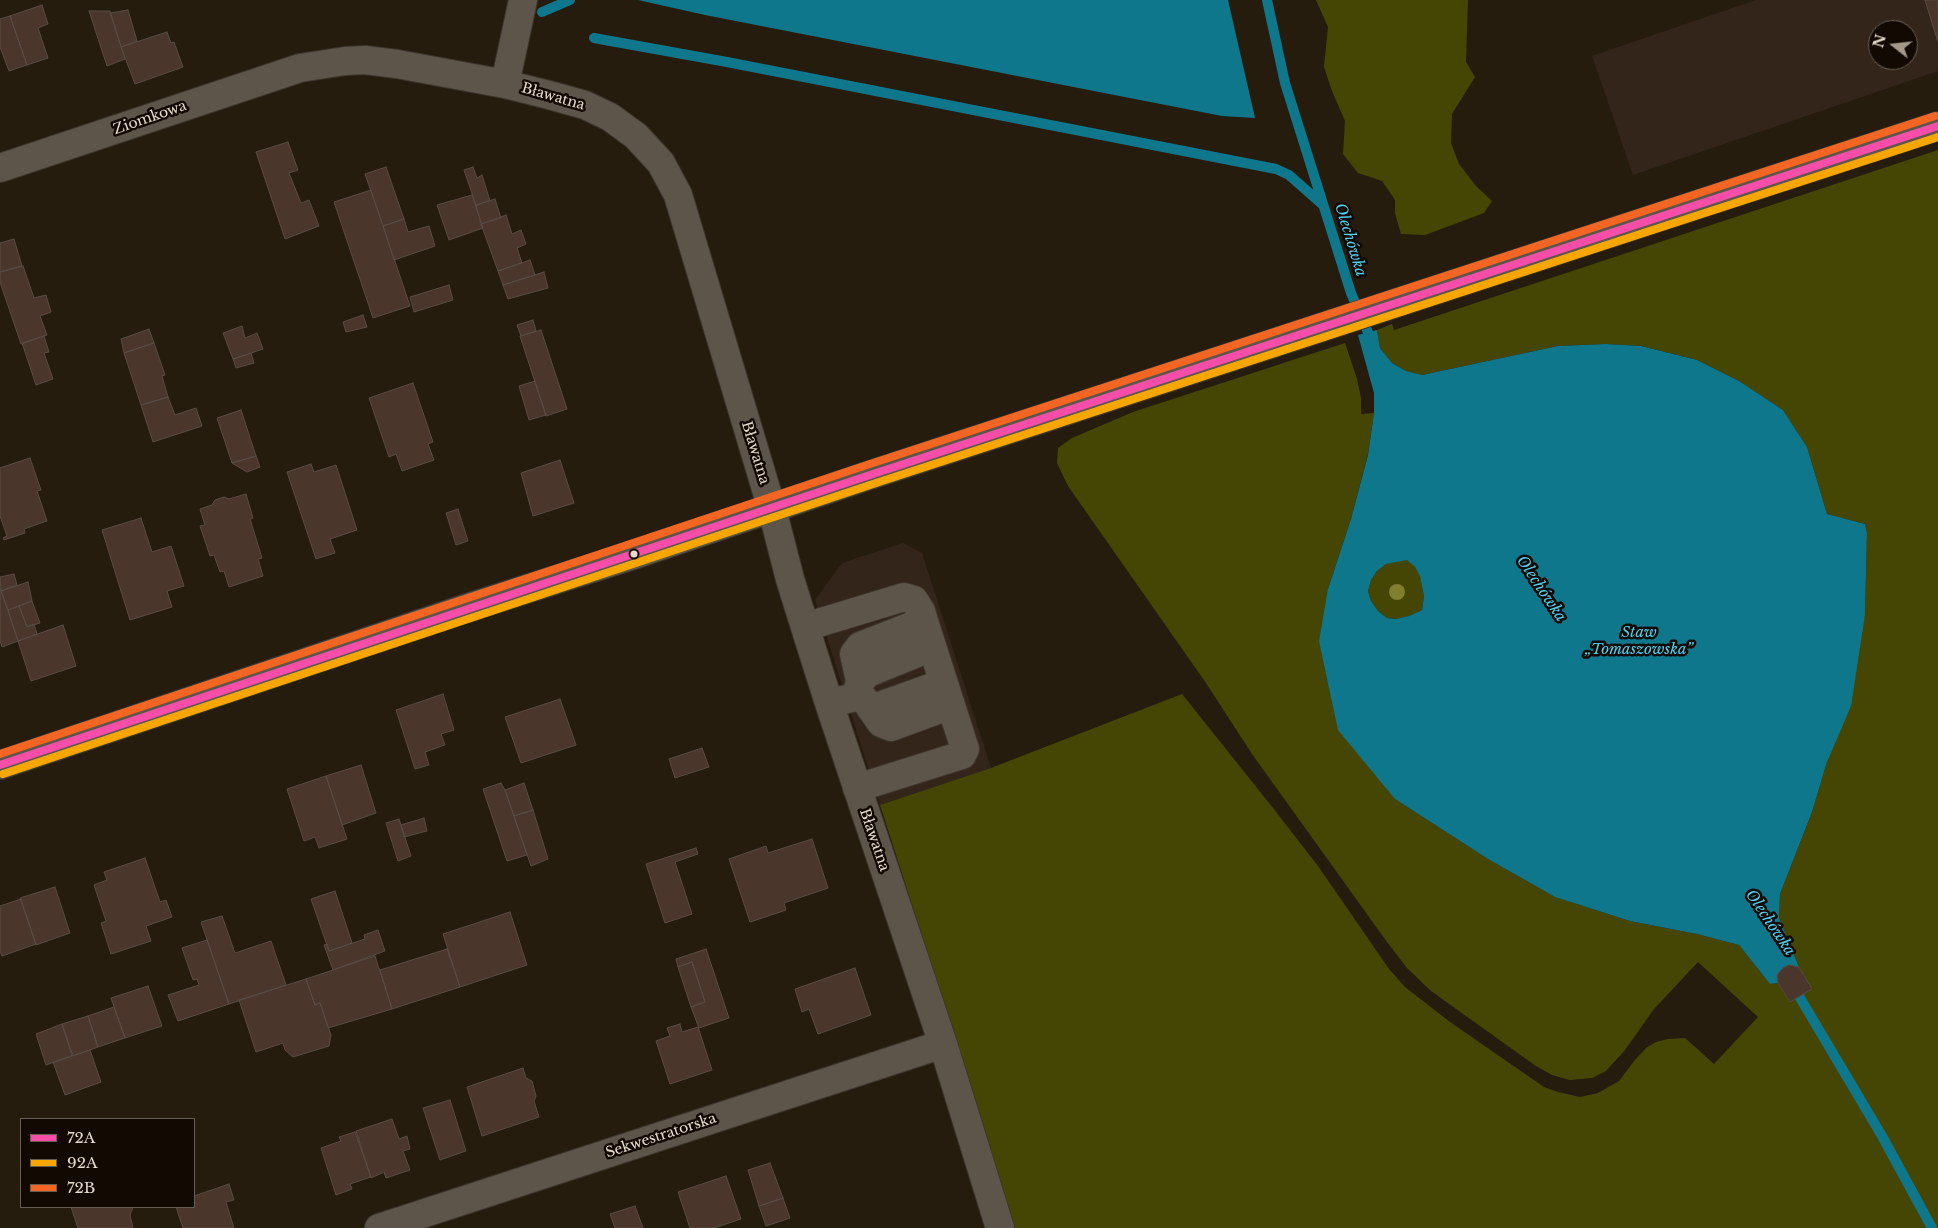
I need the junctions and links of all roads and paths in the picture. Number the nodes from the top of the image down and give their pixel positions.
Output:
1 (523, 0) edge
2 (300, 68) joint
3 (505, 84) junction
4 (1938, 126) edge
5 (0, 168) edge
6 (772, 509) junction
7 (924, 622) junction
8 (805, 627) junction
9 (932, 647) junction
10 (947, 694) junction
11 (862, 696) junction
12 (829, 703) junction
13 (0, 765) edge
14 (857, 788) junction
15 (943, 1044) junction
16 (379, 1228) edge
17 (1000, 1228) edge

1 - 3 street
2 - 3 street, Bławatna
2 - 5 street, Ziomkowa
3 - 6 street, Bławatna
4 - 6 street
6 - 8 street, Bławatna
6 - 13 street
7 - 8 street
7 - 9 street
7 - 11 street
8 - 12 street, Bławatna
9 - 10 street
9 - 11 street
10 - 11 street
10 - 14 street
11 - 12 street
12 - 14 street, Bławatna
14 - 15 street, Bławatna
15 - 16 street, Sekwestratorska
15 - 17 street, Bławatna

